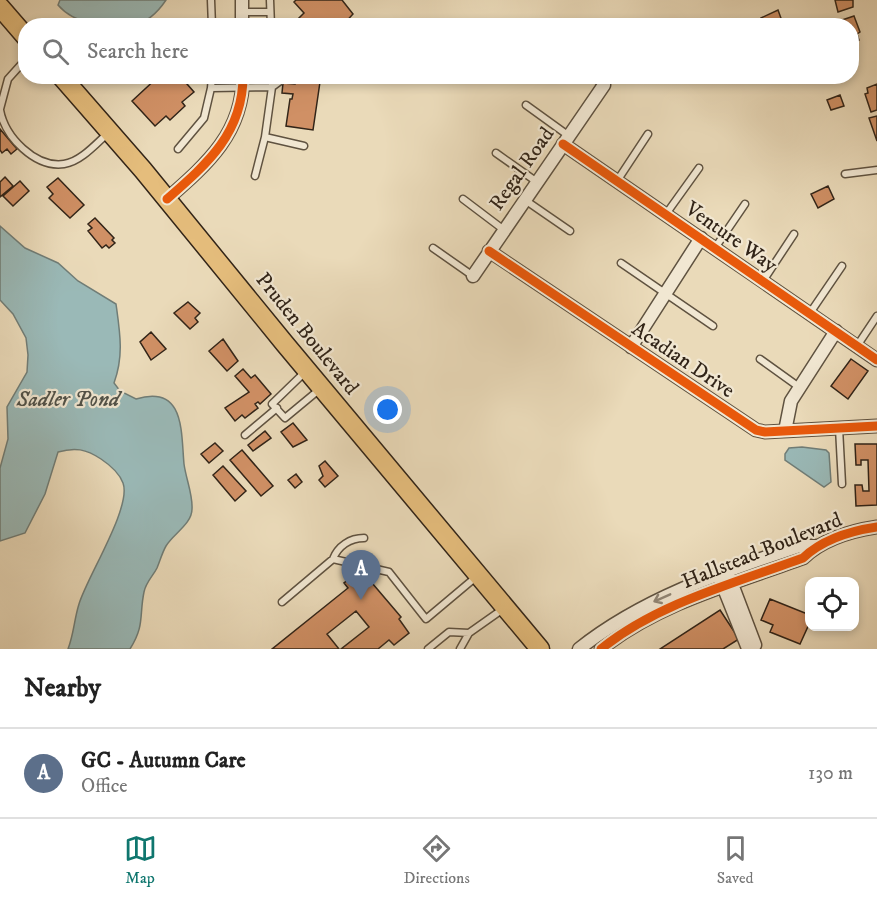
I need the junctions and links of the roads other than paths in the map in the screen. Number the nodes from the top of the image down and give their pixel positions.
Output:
1 (211, 0) edge
2 (270, 0) edge
3 (242, 6) edge
4 (0, 7) edge
5 (270, 12) junction
6 (212, 18) edge
7 (270, 18) edge
8 (18, 28) edge
9 (18, 68) edge
10 (68, 84) edge
11 (211, 84) edge
12 (232, 84) edge
13 (243, 84) edge
14 (255, 84) edge
15 (276, 84) edge
16 (604, 85) edge
17 (272, 87) junction
18 (211, 88) junction
19 (526, 105) dead end
20 (0, 110) edge
21 (110, 132) junction
22 (648, 134) dead end
23 (266, 137) junction
24 (566, 140) junction
25 (304, 146) dead end
26 (178, 149) dead end
27 (496, 153) dead end
28 (699, 168) dead end
29 (877, 170) edge
30 (845, 174) dead end
31 (255, 176) dead end
32 (617, 181) junction
33 (537, 183) junction
34 (167, 199) junction
35 (463, 200) dead end
36 (525, 200) junction
37 (745, 204) dead end
38 (666, 214) junction
39 (504, 230) junction
40 (570, 231) dead end
41 (794, 234) dead end
42 (701, 238) junction
43 (433, 248) dead end
44 (715, 248) junction
45 (489, 251) junction
46 (621, 263) dead end
47 (842, 266) dead end
48 (473, 276) joint
49 (763, 281) junction
50 (665, 293) junction
51 (810, 313) junction
52 (877, 316) edge
53 (713, 326) dead end
54 (836, 331) junction
55 (857, 346) junction
56 (630, 347) junction
57 (760, 359) dead end
58 (877, 360) edge
59 (307, 370) junction
60 (799, 387) junction
61 (322, 388) junction
62 (277, 408) junction
63 (877, 426) edge
64 (839, 428) junction
65 (785, 431) junction
66 (245, 435) dead end
67 (842, 484) dead end
68 (877, 527) edge
69 (364, 538) dead end
70 (816, 546) junction
71 (333, 559) junction
72 (723, 572) junction
73 (478, 575) junction
74 (728, 586) junction
75 (282, 602) dead end
76 (506, 607) junction
77 (469, 633) junction
78 (752, 647) edge
79 (428, 649) edge
80 (459, 649) edge
81 (540, 649) edge
82 (579, 649) edge
83 (601, 649) edge

1 - 6 lane
2 - 5 lane
3 - 5 lane
4 - 8 main road
5 - 7 lane
9 - 20 lane
10 - 21 main road, Pruden Boulevard
11 - 18 lane
12 - 18 lane
13 - 34 street
14 - 17 lane
15 - 17 lane
16 - 24 street, Regal Road
17 - 23 lane
18 - 26 lane
19 - 24 lane
20 - 21 lane
21 - 34 main road, Pruden Boulevard
22 - 32 lane
23 - 25 lane
23 - 31 lane
24 - 32 street, Venture Way
24 - 33 street, Regal Road
27 - 33 lane
28 - 38 lane
29 - 30 lane
32 - 38 street, Venture Way
33 - 36 street, Regal Road
34 - 59 main road, Pruden Boulevard
35 - 39 lane
36 - 39 street, Regal Road
36 - 40 lane
37 - 44 lane
38 - 42 street, Venture Way
39 - 45 street, Regal Road
41 - 49 lane
42 - 44 street, Venture Way
42 - 50 street
43 - 48 lane
44 - 49 street, Venture Way
45 - 48 street, Regal Road
45 - 56 street, Acadian Drive
46 - 50 lane
47 - 51 lane
49 - 51 street, Venture Way
50 - 53 lane
50 - 56 street
51 - 54 street, Venture Way
52 - 55 lane
54 - 55 street, Venture Way
54 - 60 street
55 - 58 street, Venture Way
56 - 65 street, Acadian Drive
57 - 60 lane
59 - 61 main road, Pruden Boulevard
59 - 62 lane
60 - 65 street
61 - 62 lane
61 - 73 main road, Pruden Boulevard
62 - 66 lane
63 - 64 street, Acadian Drive
64 - 65 street, Acadian Drive
64 - 67 lane
68 - 70 street, Hallstead Boulevard
69 - 71 lane
70 - 72 street, Hallstead Boulevard
70 - 74 street, Hallstead Boulevard
71 - 73 lane
71 - 75 lane
72 - 74 street
72 -> 82 street, Hallstead Boulevard
73 - 76 main road, Pruden Boulevard
74 - 78 street
74 - 83 street, Hallstead Boulevard
76 - 77 lane
76 - 81 main road, Pruden Boulevard
77 - 79 lane
77 - 80 lane

